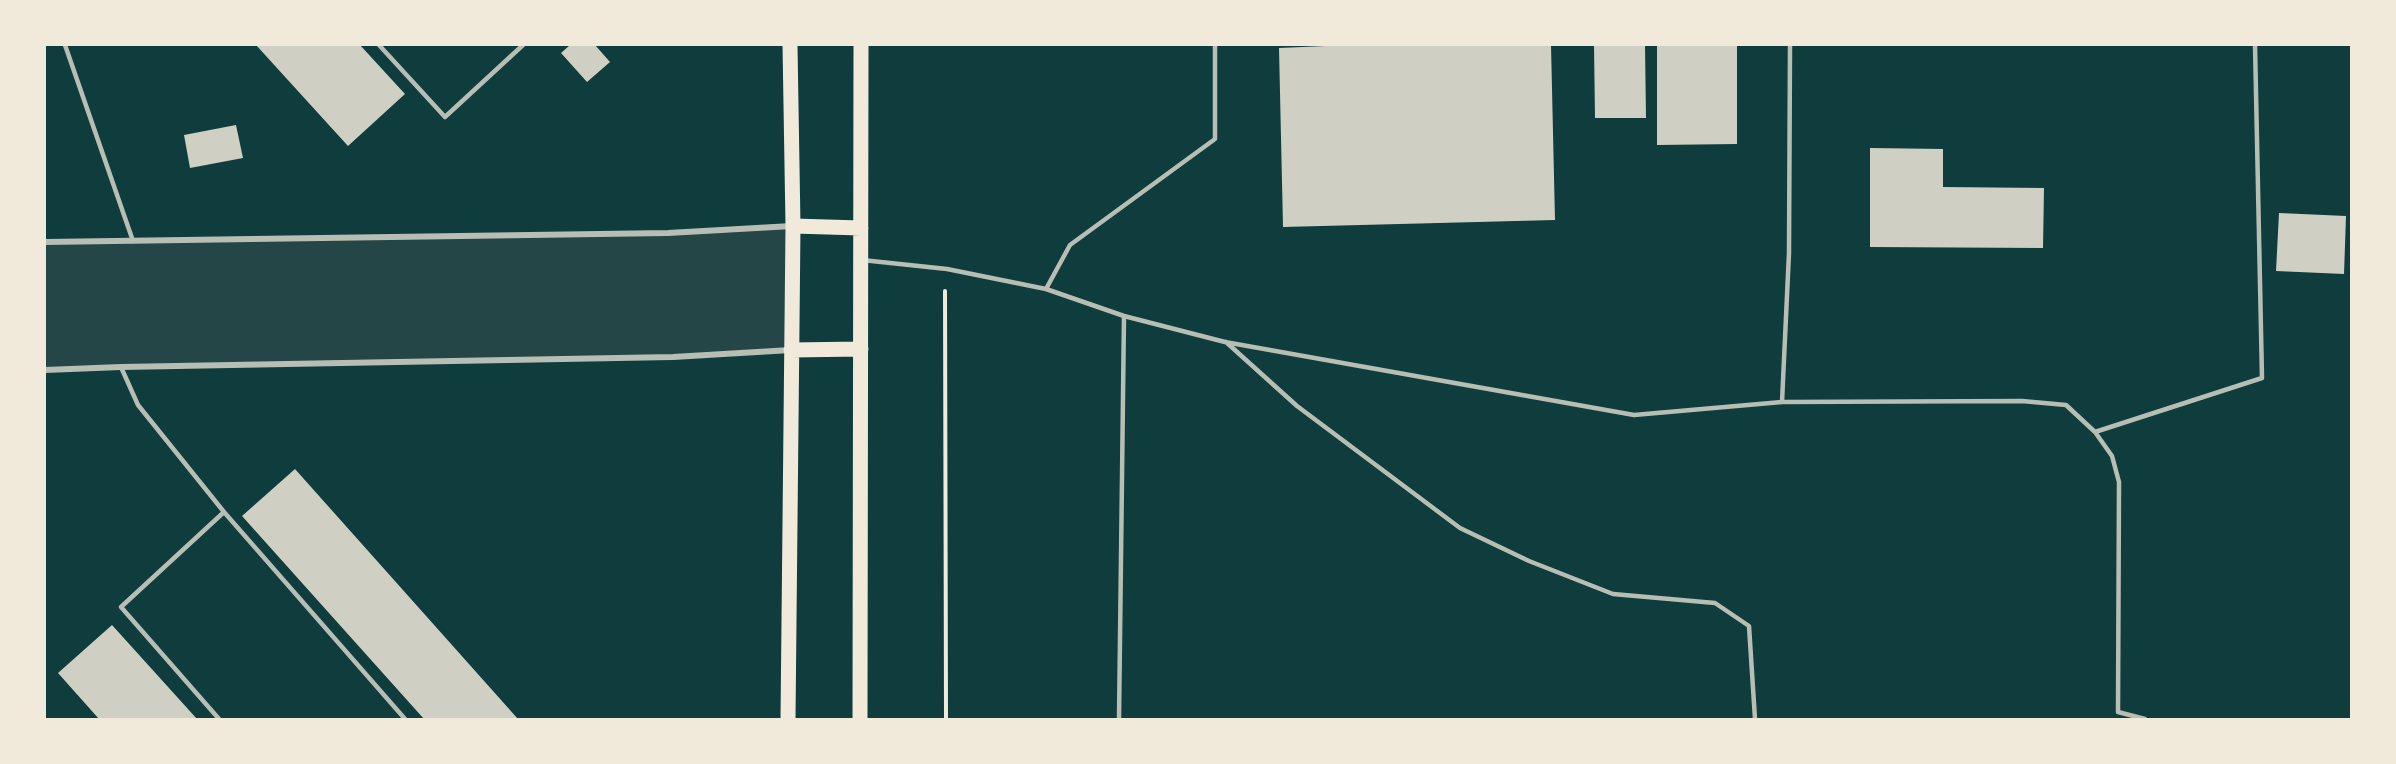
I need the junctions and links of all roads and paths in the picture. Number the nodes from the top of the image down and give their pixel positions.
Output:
1 (65, 45) edge
2 (379, 45) edge
3 (523, 45) edge
4 (789, 45) edge
5 (861, 45) edge
6 (1215, 45) edge
7 (1790, 45) edge
8 (2255, 45) edge
9 (793, 226) junction
10 (861, 228) junction
11 (133, 241) junction
12 (45, 242) edge
13 (861, 260) junction
14 (1046, 289) junction
15 (945, 291) dead end
16 (1124, 316) junction
17 (1225, 342) junction
18 (861, 349) junction
19 (791, 350) junction
20 (121, 367) junction
21 (45, 370) edge
22 (1782, 402) junction
23 (2095, 432) junction
24 (224, 512) junction
25 (2118, 712) junction
26 (219, 719) edge
27 (405, 719) edge
28 (788, 719) edge
29 (860, 719) edge
30 (946, 719) edge
31 (1119, 719) edge
32 (1755, 719) edge
33 (2118, 719) edge
34 (2145, 719) edge

1 - 11 lane
2 - 3 lane
4 - 9 main road
5 - 10 main road
6 - 14 lane
7 - 22 lane
8 - 23 lane
9 - 10 main road
9 - 11 street
9 - 19 main road
10 - 13 main road
11 - 12 street
13 - 14 lane
13 - 18 main road
14 - 16 lane
15 - 30 path
16 - 17 lane
16 - 31 lane
17 - 22 lane
17 - 32 lane
18 - 19 main road
18 - 29 main road
19 - 20 street
19 - 28 main road
20 - 21 street
20 - 24 lane
22 - 23 lane
23 - 25 lane
24 - 26 lane
24 - 27 lane
25 - 33 lane
25 - 34 lane

